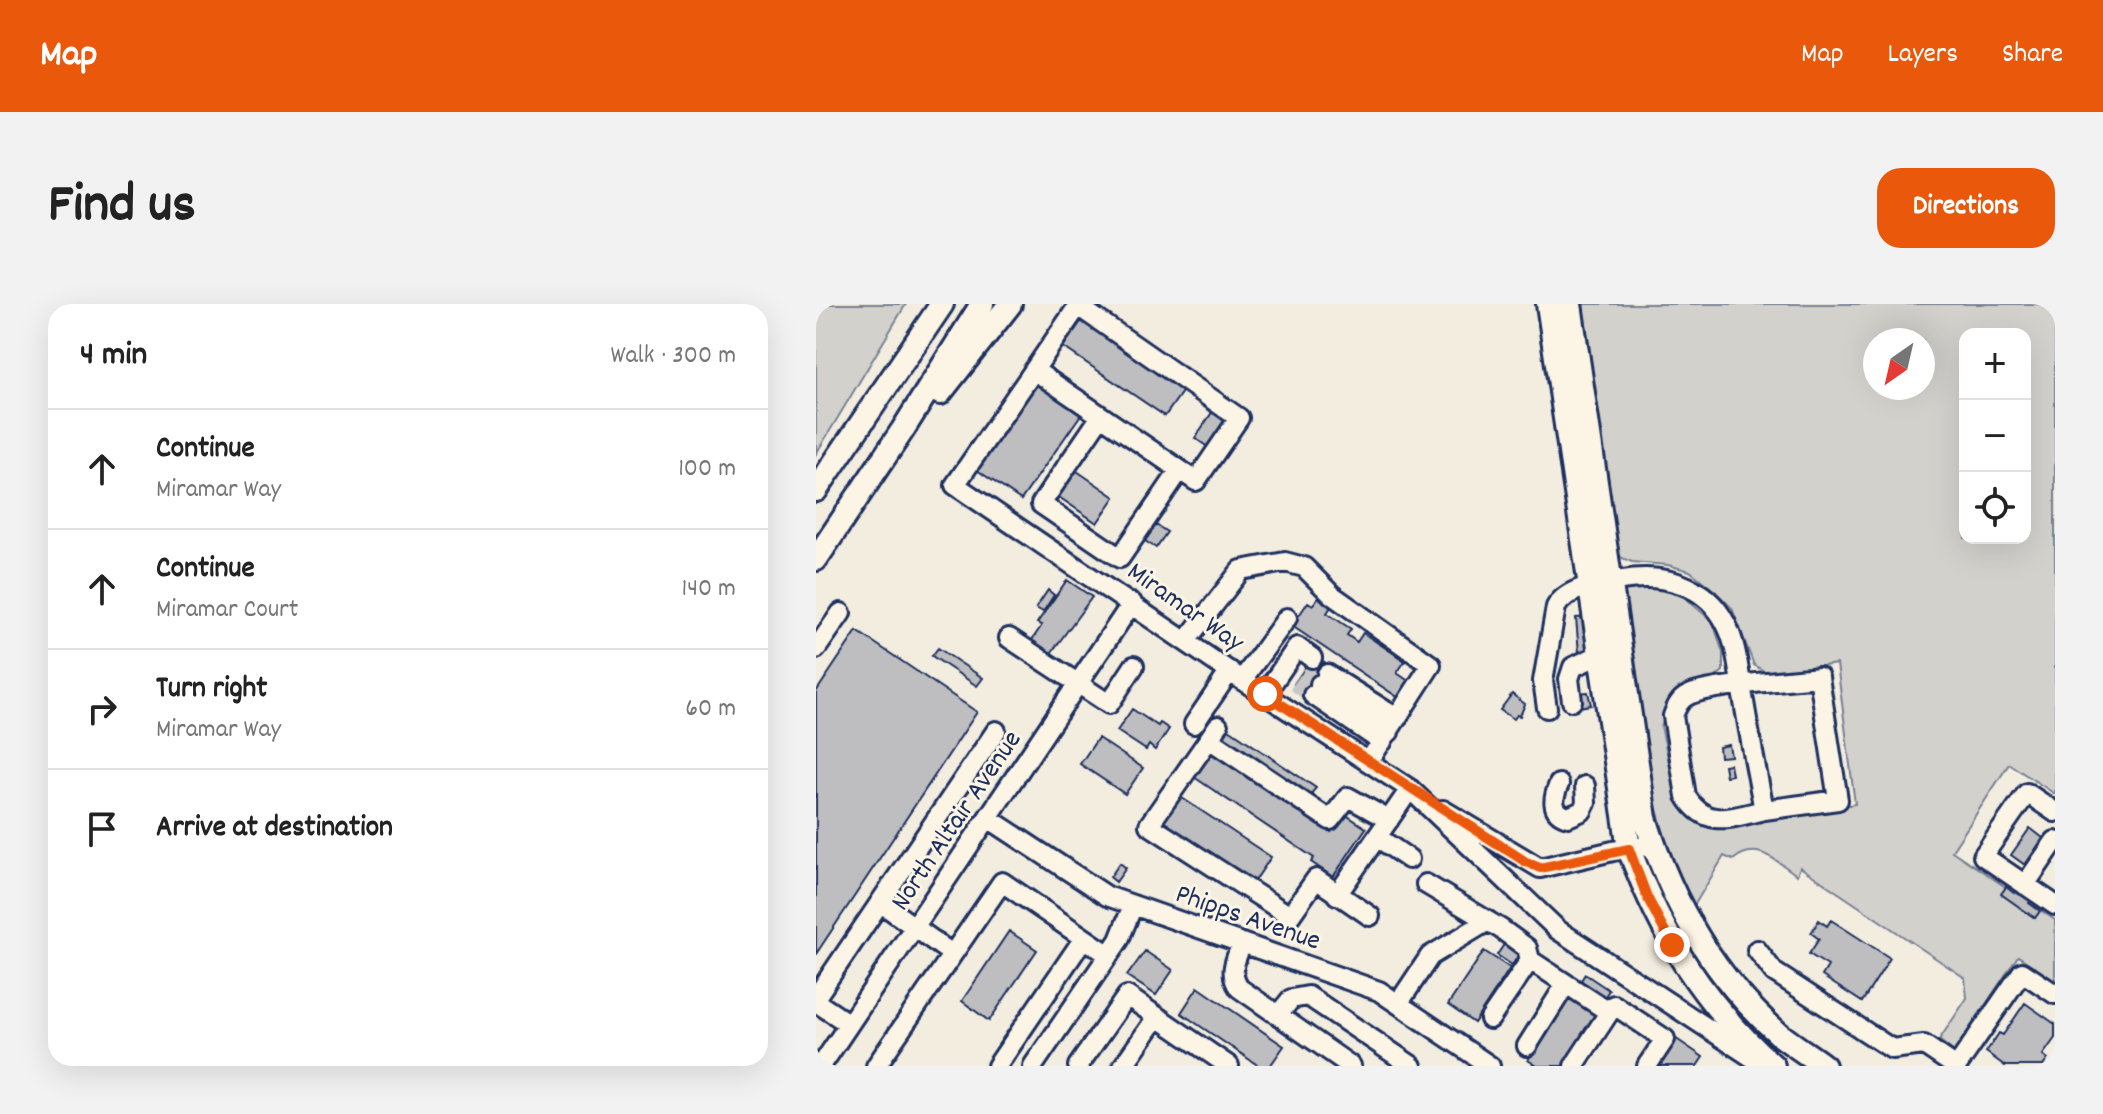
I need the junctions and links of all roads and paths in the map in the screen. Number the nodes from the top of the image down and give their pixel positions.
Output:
1 (926, 304) edge
2 (942, 304) edge
3 (982, 304) edge
4 (1010, 304) edge
5 (1548, 304) edge
6 (1570, 304) edge
7 (916, 343) junction
8 (1034, 370) junction
9 (1101, 416) junction
10 (902, 431) junction
11 (1180, 470) junction
12 (816, 490) edge
13 (1120, 558) junction
14 (816, 559) edge
15 (1103, 583) junction
16 (1601, 584) junction
17 (1132, 603) junction
18 (841, 613) dead end
19 (1287, 618) dead end
20 (1009, 638) dead end
21 (1186, 641) junction
22 (1265, 648) junction
23 (816, 649) edge
24 (1599, 655) junction
25 (1134, 666) dead end
26 (1292, 669) junction
27 (1236, 676) junction
28 (1078, 684) junction
29 (1741, 687) junction
30 (1194, 724) dead end
31 (1391, 728) junction
32 (996, 731) dead end
33 (1369, 761) junction
34 (1559, 784) dead end
35 (1585, 786) dead end
36 (1410, 789) junction
37 (1764, 810) junction
38 (2055, 812) edge
39 (988, 818) junction
40 (1389, 820) junction
41 (1377, 837) junction
42 (2055, 841) edge
43 (1653, 845) junction
44 (1629, 849) junction
45 (1409, 859) dead end
46 (1426, 884) dead end
47 (2025, 885) junction
48 (1337, 895) junction
49 (881, 903) junction
50 (1133, 905) junction
51 (2055, 905) edge
52 (1370, 916) dead end
53 (1488, 921) junction
54 (914, 928) junction
55 (1084, 938) junction
56 (1242, 943) junction
57 (1757, 950) dead end
58 (952, 954) junction
59 (1109, 955) junction
60 (1530, 960) junction
61 (1566, 984) junction
62 (2055, 994) edge
63 (816, 1000) edge
64 (1398, 1004) junction
65 (1609, 1012) junction
66 (1278, 1015) junction
67 (1157, 1017) junction
68 (1490, 1019) dead end
69 (849, 1024) junction
70 (1527, 1046) dead end
71 (821, 1066) edge
72 (876, 1066) edge
73 (997, 1066) edge
74 (1033, 1066) edge
75 (1078, 1066) edge
76 (1123, 1066) edge
77 (1229, 1066) edge
78 (1351, 1066) edge
79 (1412, 1066) edge
80 (1490, 1066) edge
81 (1574, 1066) edge
82 (1647, 1066) edge
83 (1765, 1066) edge
84 (1773, 1066) edge
85 (1824, 1066) edge
86 (1956, 1066) edge

1 - 7 main road
2 - 7 main road
3 - 10 main road
4 - 10 main road
5 - 16 main road
6 - 16 main road
7 - 12 main road
8 - 9 street
8 - 11 street
8 - 15 street, Miramar Way
9 - 11 street
9 - 13 street
10 - 14 main road
11 - 13 street
13 - 15 street
15 - 17 street, Miramar Way
16 - 24 main road
16 - 24 street
16 - 29 street
16 - 43 main road
17 - 21 street, Miramar Way
17 - 28 street, North Altair Avenue
18 - 23 street
19 - 22 street
20 - 28 street
21 - 27 street, Miramar Way
21 - 31 street
22 - 26 street
22 - 27 street
24 - 44 main road
25 - 28 street
26 - 27 street, Miramar Way
26 - 33 street, Miramar Way
27 - 30 street
28 - 39 street, North Altair Avenue
29 - 37 street
29 - 37 street
29 - 37 street
31 - 31 street
31 - 33 street
32 - 49 street
33 - 36 street, Miramar Way
34 - 35 street
36 - 40 street
36 - 44 street
36 - 83 street, Miramar Way
38 - 47 street
39 - 50 street, Phipps Avenue
39 - 54 street, North Altair Avenue
40 - 41 street
40 - 48 street
41 - 45 street
41 - 48 street
42 - 47 street
43 - 44 street
43 - 85 main road
44 - 84 main road
46 - 53 street
47 - 51 street
48 - 52 street
49 - 54 street
49 - 63 street
50 - 56 street, Phipps Avenue
50 - 59 street
53 - 60 street
53 - 64 street
54 - 58 street
54 - 69 street, North Altair Avenue
55 - 58 street
55 - 59 street
55 - 73 street
56 - 64 street, Phipps Avenue
56 - 66 street
57 - 86 street
58 - 72 street
59 - 74 street
60 - 61 street
60 - 68 street
61 - 65 street
61 - 70 street
62 - 86 street
63 - 69 street
64 - 80 street, Phipps Avenue
65 - 81 street
65 - 82 street
66 - 78 street
66 - 79 street
67 - 75 street
67 - 76 street
67 - 77 street
69 - 71 street, North Altair Avenue

